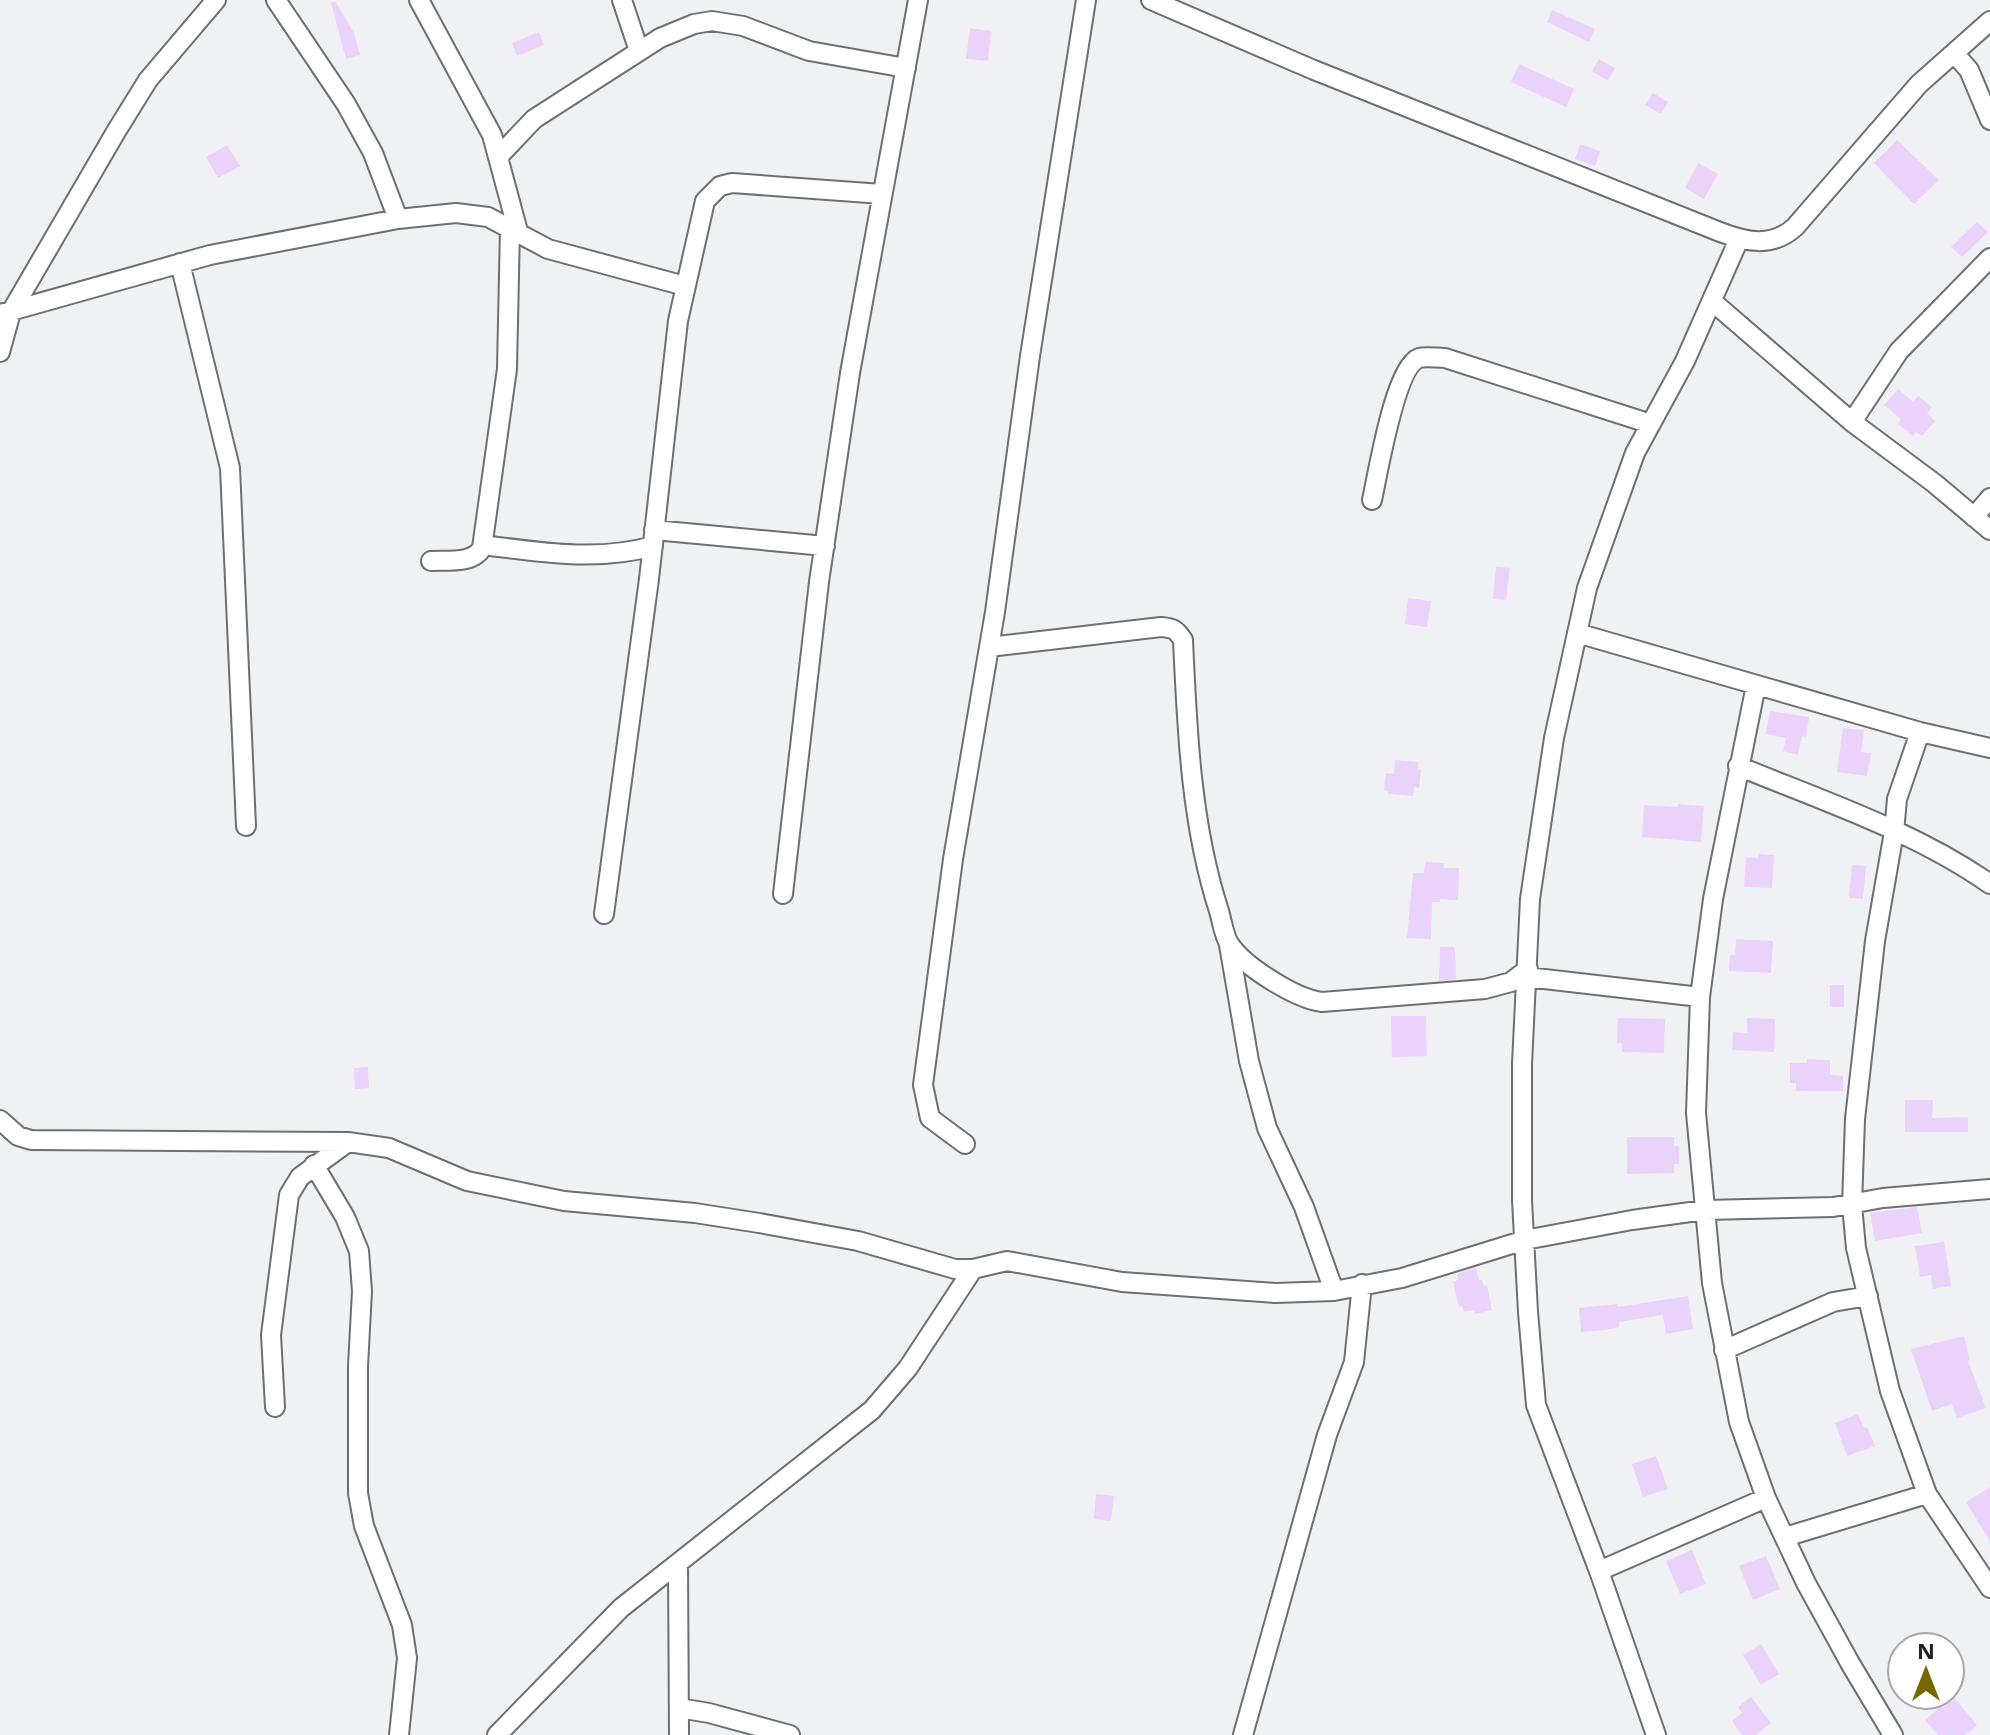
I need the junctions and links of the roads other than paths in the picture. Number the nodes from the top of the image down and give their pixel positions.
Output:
1 (216, 0) edge
2 (276, 0) edge
3 (419, 0) edge
4 (622, 0) edge
5 (918, 0) edge
6 (1086, 0) edge
7 (1151, 0) edge
8 (1990, 21) edge
9 (639, 51) junction
10 (1954, 53) junction
11 (906, 68) junction
12 (1990, 120) edge
13 (498, 157) junction
14 (882, 194) junction
15 (398, 219) junction
16 (515, 231) junction
17 (1739, 239) junction
18 (1990, 258) edge
19 (180, 263) junction
20 (685, 286) junction
21 (1713, 302) junction
22 (5, 313) edge
23 (0, 352) edge
24 (1852, 422) junction
25 (1651, 424) junction
26 (1990, 498) edge
27 (1372, 500) dead end
28 (1974, 517) junction
29 (1990, 530) edge
30 (653, 538) junction
31 (483, 545) junction
32 (825, 546) junction
33 (431, 561) dead end
34 (1577, 633) junction
35 (989, 647) junction
36 (1756, 685) junction
37 (1920, 732) junction
38 (1990, 748) edge
39 (1738, 766) junction
40 (246, 826) dead end
41 (1894, 832) junction
42 (1990, 884) edge
43 (783, 894) dead end
44 (604, 914) dead end
45 (1229, 945) junction
46 (1527, 973) junction
47 (1700, 997) junction
48 (0, 1120) edge
49 (348, 1142) junction
50 (965, 1144) dead end
51 (314, 1165) junction
52 (1990, 1189) edge
53 (1852, 1205) junction
54 (1705, 1210) junction
55 (1525, 1240) junction
56 (973, 1269) junction
57 (1362, 1284) junction
58 (1334, 1291) junction
59 (1868, 1296) junction
60 (1724, 1350) junction
61 (275, 1407) dead end
62 (1927, 1494) junction
63 (1766, 1498) junction
64 (1785, 1537) junction
65 (678, 1564) junction
66 (1599, 1571) junction
67 (1990, 1588) edge
68 (679, 1708) junction
69 (399, 1735) edge
70 (497, 1735) edge
71 (679, 1735) edge
72 (790, 1735) edge
73 (1243, 1735) edge
74 (1656, 1735) edge
75 (1893, 1735) edge

1 - 22 street
2 - 15 street
3 - 13 street
4 - 9 street
5 - 11 street
6 - 35 street
7 - 17 street
8 - 10 street
9 - 11 street
9 - 13 street
10 - 12 street
10 - 17 street
11 - 14 street
13 - 16 street
14 - 20 street
14 - 32 street
15 - 16 street
15 - 19 street
16 - 20 street
16 - 31 street
17 - 21 street
18 - 24 street
19 - 22 street
19 - 40 street
20 - 30 street
21 - 24 street
21 - 25 street
22 - 23 street
24 - 28 street
25 - 27 street
25 - 34 street
26 - 28 street
28 - 29 street
30 - 31 street
30 - 32 street
30 - 44 street
31 - 33 street
32 - 43 street
34 - 36 street
34 - 46 street
35 - 45 street
35 - 50 street
36 - 37 street
36 - 39 street
37 - 38 street
37 - 41 street
39 - 41 street
39 - 47 street
41 - 42 street
41 - 53 street
45 - 46 street
45 - 58 street
46 - 47 street
46 - 55 street
47 - 54 street
48 - 49 street
49 - 51 street
49 - 56 street
51 - 61 street
51 - 69 street
52 - 53 street
53 - 54 street
53 - 59 street
54 - 55 street
54 - 60 street
55 - 57 street
55 - 66 street
56 - 58 street
56 - 65 street
57 - 58 street
57 - 73 street
59 - 60 street
59 - 62 street
60 - 63 street
62 - 64 street
62 - 67 street
63 - 64 street
63 - 66 street
64 - 75 street
65 - 68 street
65 - 70 street
66 - 74 street
68 - 71 street
68 - 72 street

